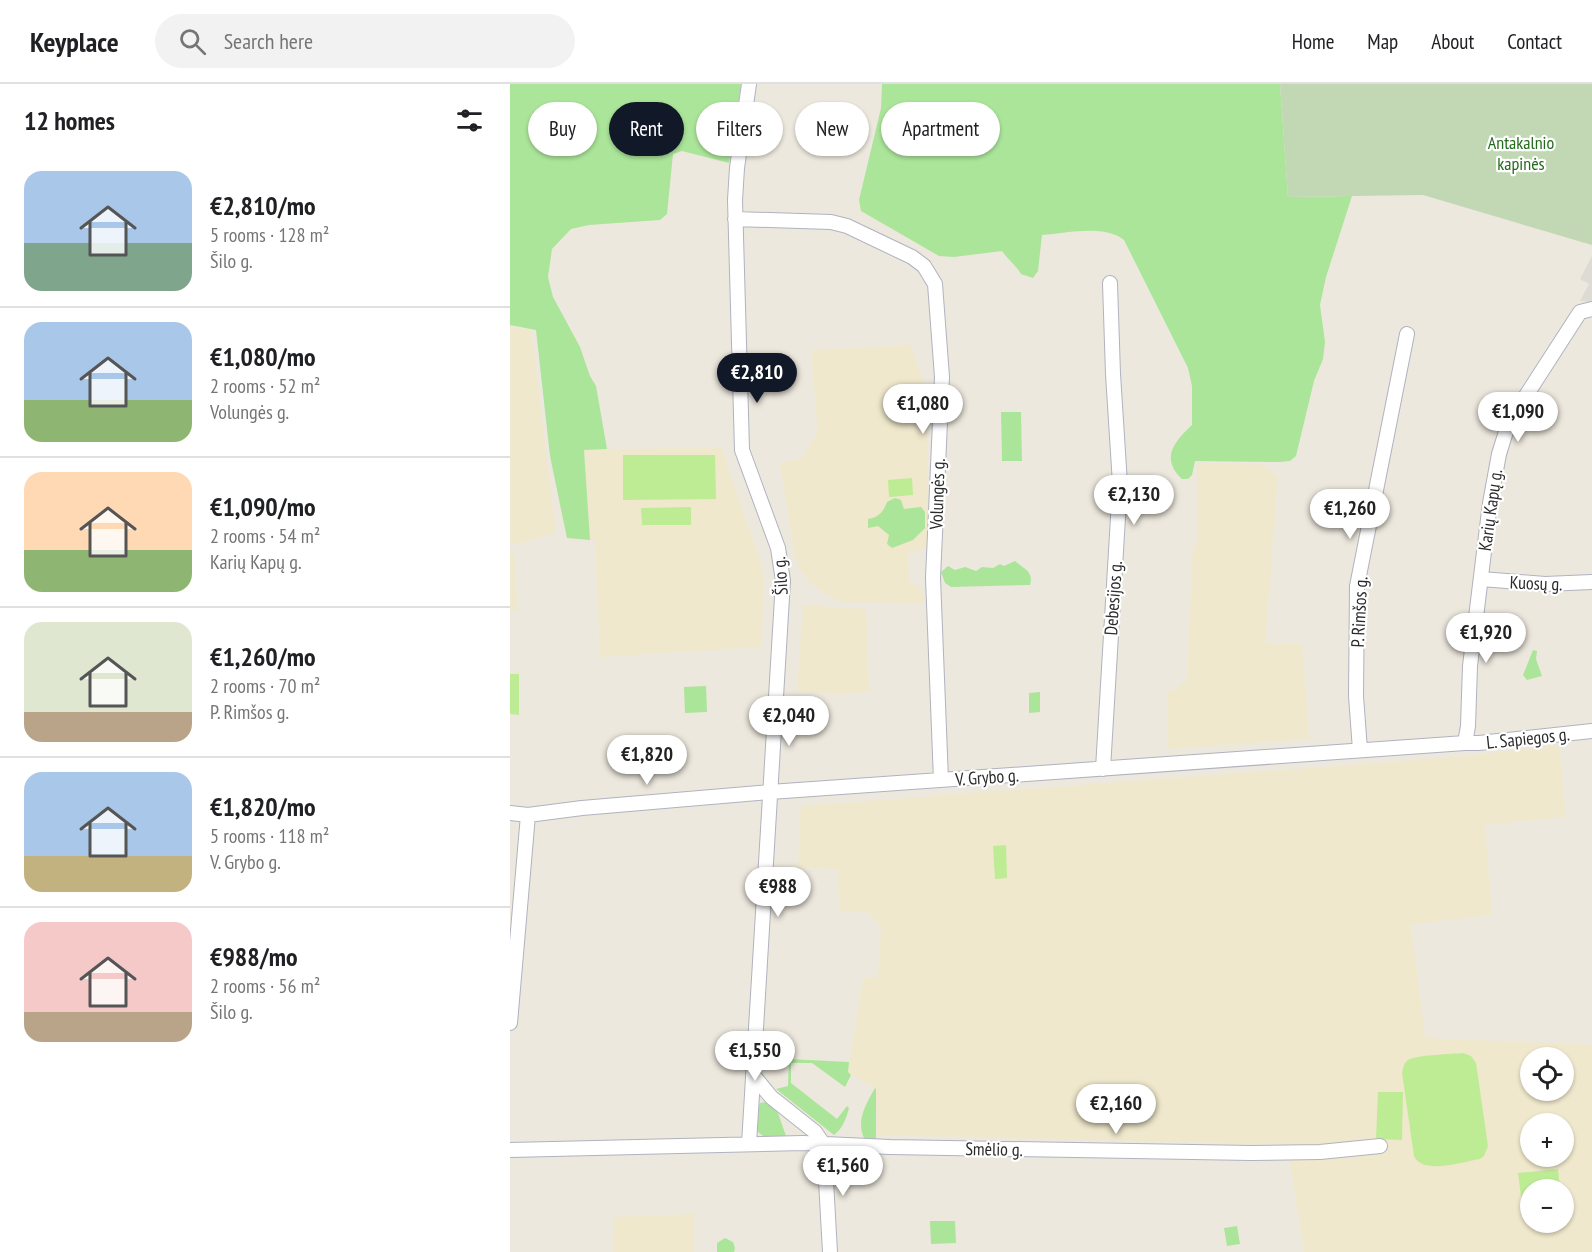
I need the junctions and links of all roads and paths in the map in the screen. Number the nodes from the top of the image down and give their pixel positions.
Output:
1 (749, 84) edge
2 (735, 219) junction
3 (1110, 283) dead end
4 (1592, 309) edge
5 (1407, 334) dead end
6 (1480, 579) junction
7 (1592, 582) edge
8 (1592, 731) edge
9 (1465, 743) junction
10 (1360, 750) junction
11 (1103, 769) junction
12 (941, 780) junction
13 (770, 792) junction
14 (510, 813) edge
15 (528, 815) junction
16 (510, 1023) edge
17 (753, 1075) junction
18 (771, 1097) junction
19 (752, 1103) junction
20 (801, 1121) junction
21 (803, 1143) junction
22 (749, 1144) junction
23 (824, 1145) junction
24 (1380, 1146) dead end
25 (510, 1150) edge
26 (830, 1252) edge

1 - 2 street, Šilo g.
2 - 12 street, Volungės g.
2 - 13 street, Šilo g.
3 - 11 street, Debesijos g.
4 - 6 street, Karių Kapų g.
5 - 10 street, P. Rimšos g.
6 - 7 street, Kuosų g.
6 - 9 street, Karių Kapų g.
8 - 9 street, L. Sapiegos g.
9 - 10 street, V. Grybo g.
10 - 11 street, V. Grybo g.
11 - 12 street, V. Grybo g.
12 - 13 street, V. Grybo g.
13 - 15 street, V. Grybo g.
13 - 17 street, Šilo g.
14 - 15 street, V. Grybo g.
15 - 16 street
17 - 18 street
17 - 19 street, Šilo g.
18 - 19 street
18 - 20 street
19 - 22 street, Šilo g.
20 - 21 street
20 - 23 street
21 - 22 street
21 - 23 street
22 - 25 street
23 - 24 street, Smėlio g.
23 - 26 street

